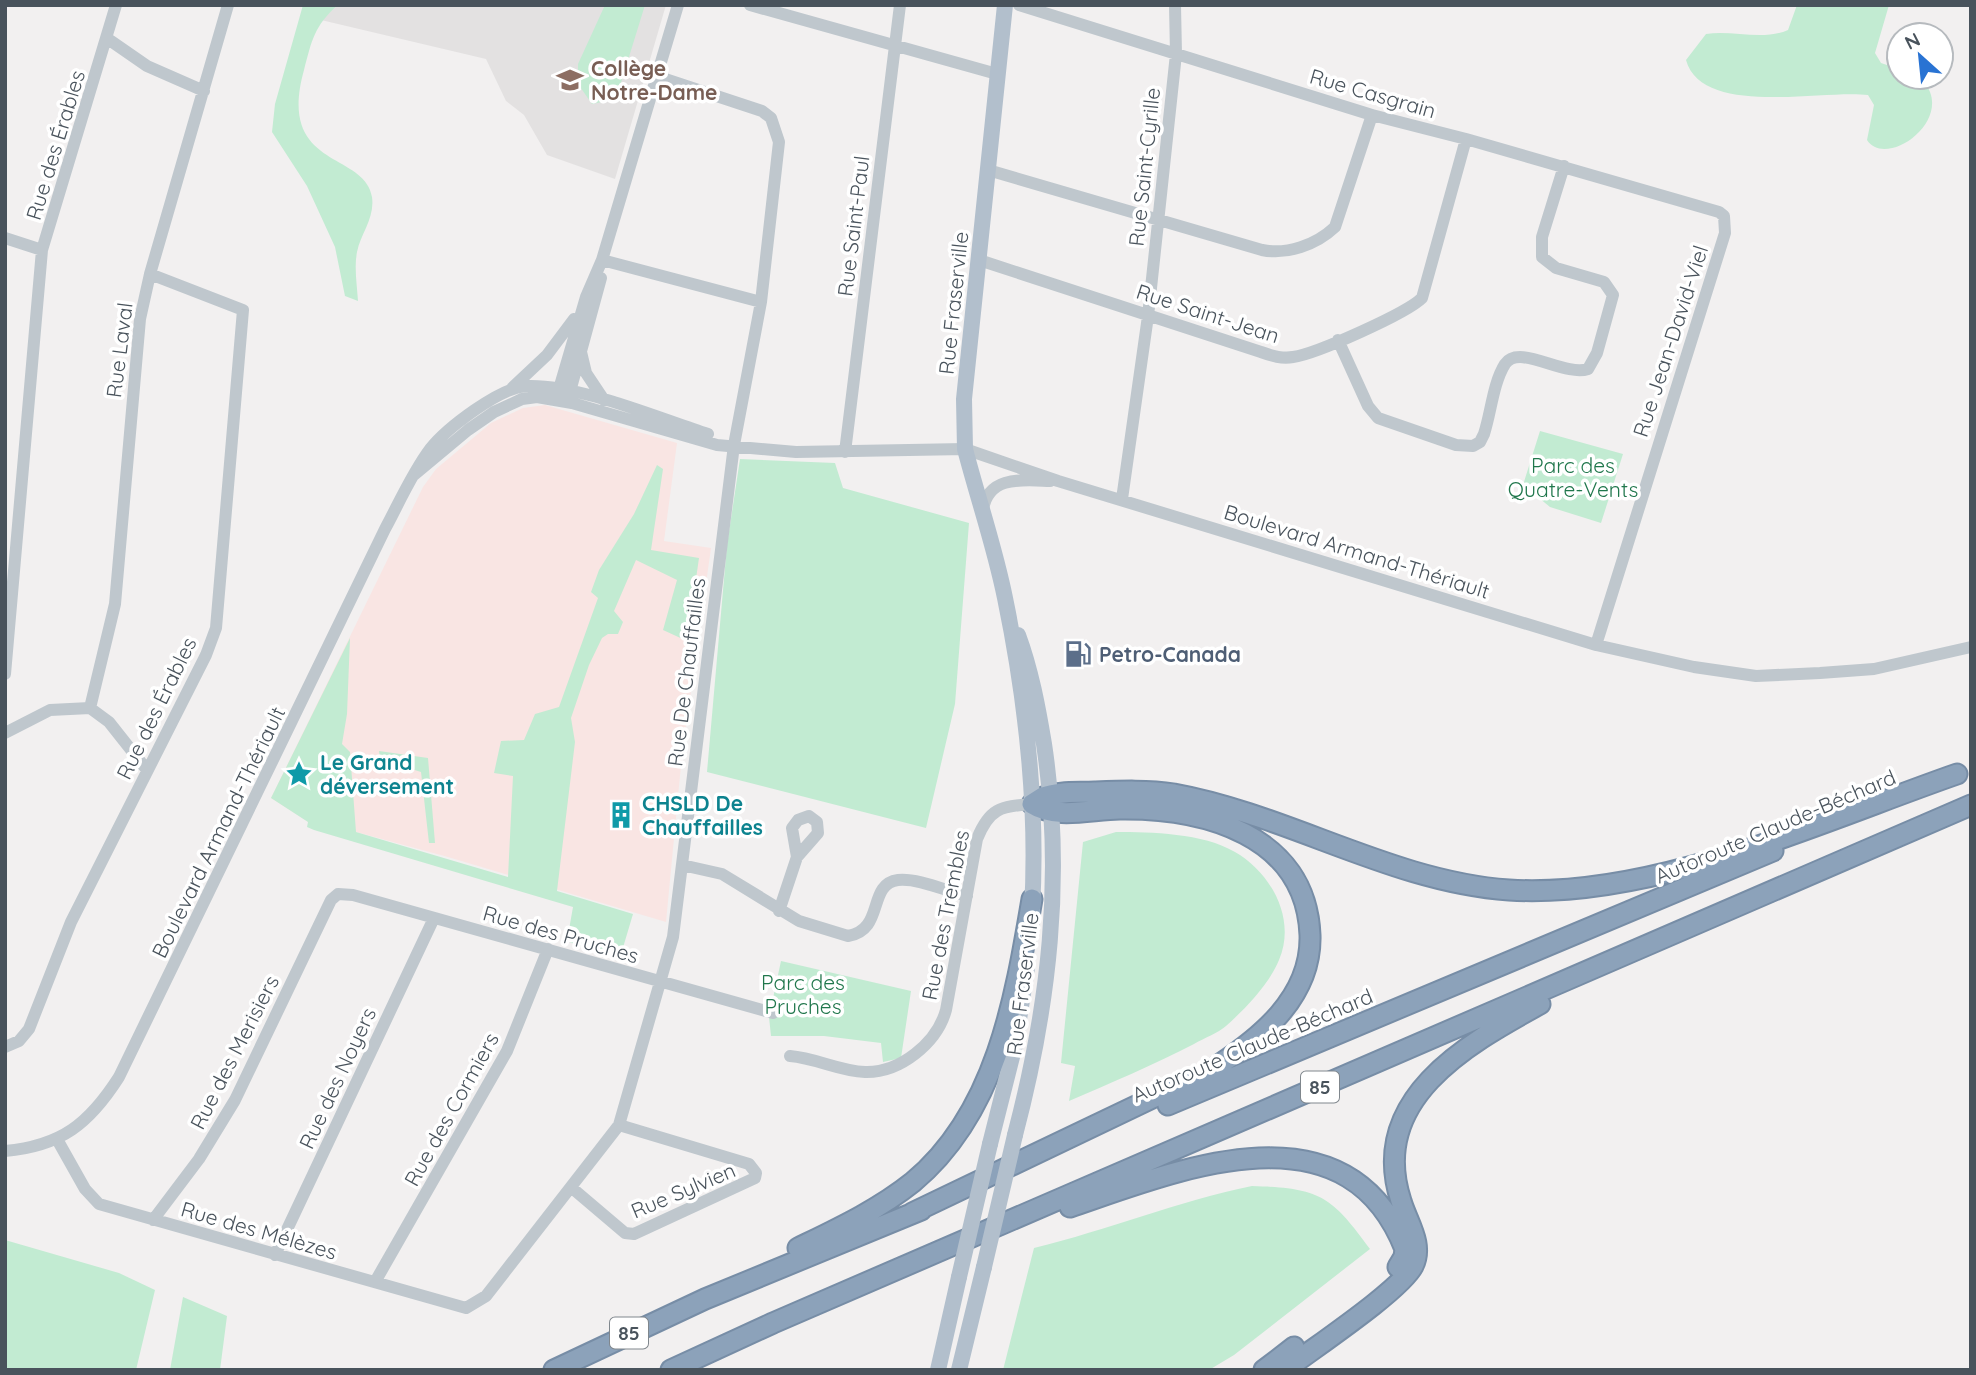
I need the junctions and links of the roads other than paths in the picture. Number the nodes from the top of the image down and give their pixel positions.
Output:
1 (116, 5) edge
2 (228, 5) edge
3 (678, 5) edge
4 (750, 5) edge
5 (900, 5) edge
6 (1005, 5) edge
7 (1018, 5) edge
8 (1175, 5) edge
9 (108, 39) junction
10 (895, 46) junction
11 (1176, 54) junction
12 (997, 74) junction
13 (656, 76) junction
14 (204, 91) junction
15 (1372, 115) junction
16 (1466, 139) junction
17 (1564, 166) junction
18 (988, 170) junction
19 (1719, 212) joint
20 (1158, 219) junction
21 (5, 238) edge
22 (43, 250) junction
23 (602, 260) junction
24 (979, 260) junction
25 (150, 274) junction
26 (586, 297) junction
27 (761, 302) junction
28 (1147, 316) junction
29 (1338, 340) junction
30 (581, 352) junction
31 (511, 389) junction
32 (563, 395) junction
33 (604, 400) junction
34 (734, 445) junction
35 (965, 449) junction
36 (845, 452) junction
37 (414, 475) junction
38 (1058, 481) junction
39 (1122, 499) junction
40 (982, 514) junction
41 (1005, 600) junction
42 (1596, 645) junction
43 (1971, 647) edge
44 (5, 674) edge
45 (90, 708) junction
46 (5, 733) edge
47 (147, 770) junction
48 (1964, 771) edge
49 (1051, 803) junction
50 (1032, 804) junction
51 (1971, 805) edge
52 (797, 857) dead end
53 (682, 866) junction
54 (1825, 868) junction
55 (338, 894) joint
56 (967, 896) junction
57 (1032, 899) junction
58 (779, 911) junction
59 (434, 918) junction
60 (548, 949) junction
61 (661, 982) junction
62 (774, 1013) dead end
63 (5, 1047) edge
64 (790, 1056) dead end
65 (619, 1125) junction
66 (58, 1141) junction
67 (5, 1151) edge
68 (572, 1188) junction
69 (912, 1213) junction
70 (153, 1220) junction
71 (275, 1255) junction
72 (882, 1276) junction
73 (375, 1282) junction
74 (481, 1301) joint
75 (562, 1365) edge
76 (671, 1370) edge
77 (938, 1370) edge
78 (959, 1370) edge
79 (1264, 1370) edge
80 (1285, 1370) edge

1 - 9 street, Rue des Érables
2 - 14 street, Rue Laval
3 - 13 street
4 - 10 street
5 - 10 street, Rue Saint-Paul
6 - 12 main road, Rue Fraserville
7 - 11 street, Rue Casgrain
8 - 11 street, Rue Saint-Cyrille
9 - 14 street
9 - 22 street, Rue des Érables
10 - 12 street
10 - 36 street, Rue Saint-Paul
11 - 15 street, Rue Casgrain
11 - 20 street, Rue Saint-Cyrille
12 - 18 main road, Rue Fraserville
13 - 23 street
13 - 27 street, Rue De Chauffailles
14 - 25 street, Rue Laval
15 - 16 street, Rue Casgrain
15 - 20 street
16 - 17 street, Rue Casgrain
16 - 29 street, Rue Saint-Jean
17 - 19 street, Rue Casgrain
17 - 29 street
18 - 20 street
18 - 24 main road, Rue Fraserville
19 - 42 street, Rue Jean-David-Viel
20 - 28 street, Rue Saint-Cyrille
21 - 22 street
22 - 44 street, Rue des Érables
23 - 26 street
23 - 27 street
23 - 30 street
24 - 28 street, Rue Saint-Jean
24 - 35 main road, Rue Fraserville
25 - 45 street, Rue Laval
25 - 47 street, Rue des Érables
26 - 31 street
26 - 32 street
27 - 34 street, Rue De Chauffailles
28 - 29 street, Rue Saint-Jean
28 - 39 street, Rue Saint-Cyrille
30 - 32 street
30 - 33 street
31 - 32 street, Boulevard Armand-Thériault
31 - 37 street, Boulevard Armand-Thériault
32 - 33 street, Boulevard Armand-Thériault
32 - 34 street, Boulevard Armand-Thériault
32 - 37 street, Boulevard Armand-Thériault
33 - 34 street, Boulevard Armand-Thériault
34 - 36 street, Boulevard Armand-Thériault
34 - 53 street, Rue De Chauffailles
35 - 36 street, Boulevard Armand-Thériault
35 - 38 street, Boulevard Armand-Thériault
35 - 40 main road, Rue Fraserville
37 - 66 street, Boulevard Armand-Thériault
38 - 39 street, Boulevard Armand-Thériault
38 - 40 street
39 - 42 street, Boulevard Armand-Thériault
40 - 41 main road, Rue Fraserville
41 - 49 main road, Rue Fraserville
41 - 50 main road, Rue Fraserville
42 - 43 street, Boulevard Armand-Thériault
45 - 46 street
45 - 47 street
47 - 63 street, Rue des Érables
48 - 49 highway
48 - 69 highway, Autoroute Claude-Béchard / 85
49 - 50 highway
49 - 69 highway
49 - 78 main road, Rue Fraserville, bridge
50 - 56 street, Rue des Trembles
50 - 57 main road, Rue Fraserville
51 - 54 highway, 85
52 - 58 street
53 - 58 street
53 - 61 street, Rue De Chauffailles
54 - 72 highway, 85
54 - 80 highway
55 - 59 street, Rue des Pruches
55 - 70 street, Rue des Merisiers
56 - 58 street
56 - 64 street, Rue des Trembles
57 - 75 highway
57 - 77 main road, Rue Fraserville, bridge
59 - 60 street, Rue des Pruches
59 - 71 street, Rue des Noyers
60 - 61 street, Rue des Pruches
60 - 73 street, Rue des Cormiers
61 - 62 street, Rue des Pruches
61 - 65 street, Rue De Chauffailles
65 - 68 street, Rue De Chauffailles
65 - 68 street, Rue Sylvien
66 - 67 street, Boulevard Armand-Thériault
66 - 70 street, Rue des Mélèzes
68 - 74 street, Rue De Chauffailles
69 - 75 highway, Autoroute Claude-Béchard / 85
70 - 71 street, Rue des Mélèzes
71 - 73 street, Rue des Mélèzes
72 - 76 highway, 85
72 - 79 highway
73 - 74 street, Rue des Mélèzes

